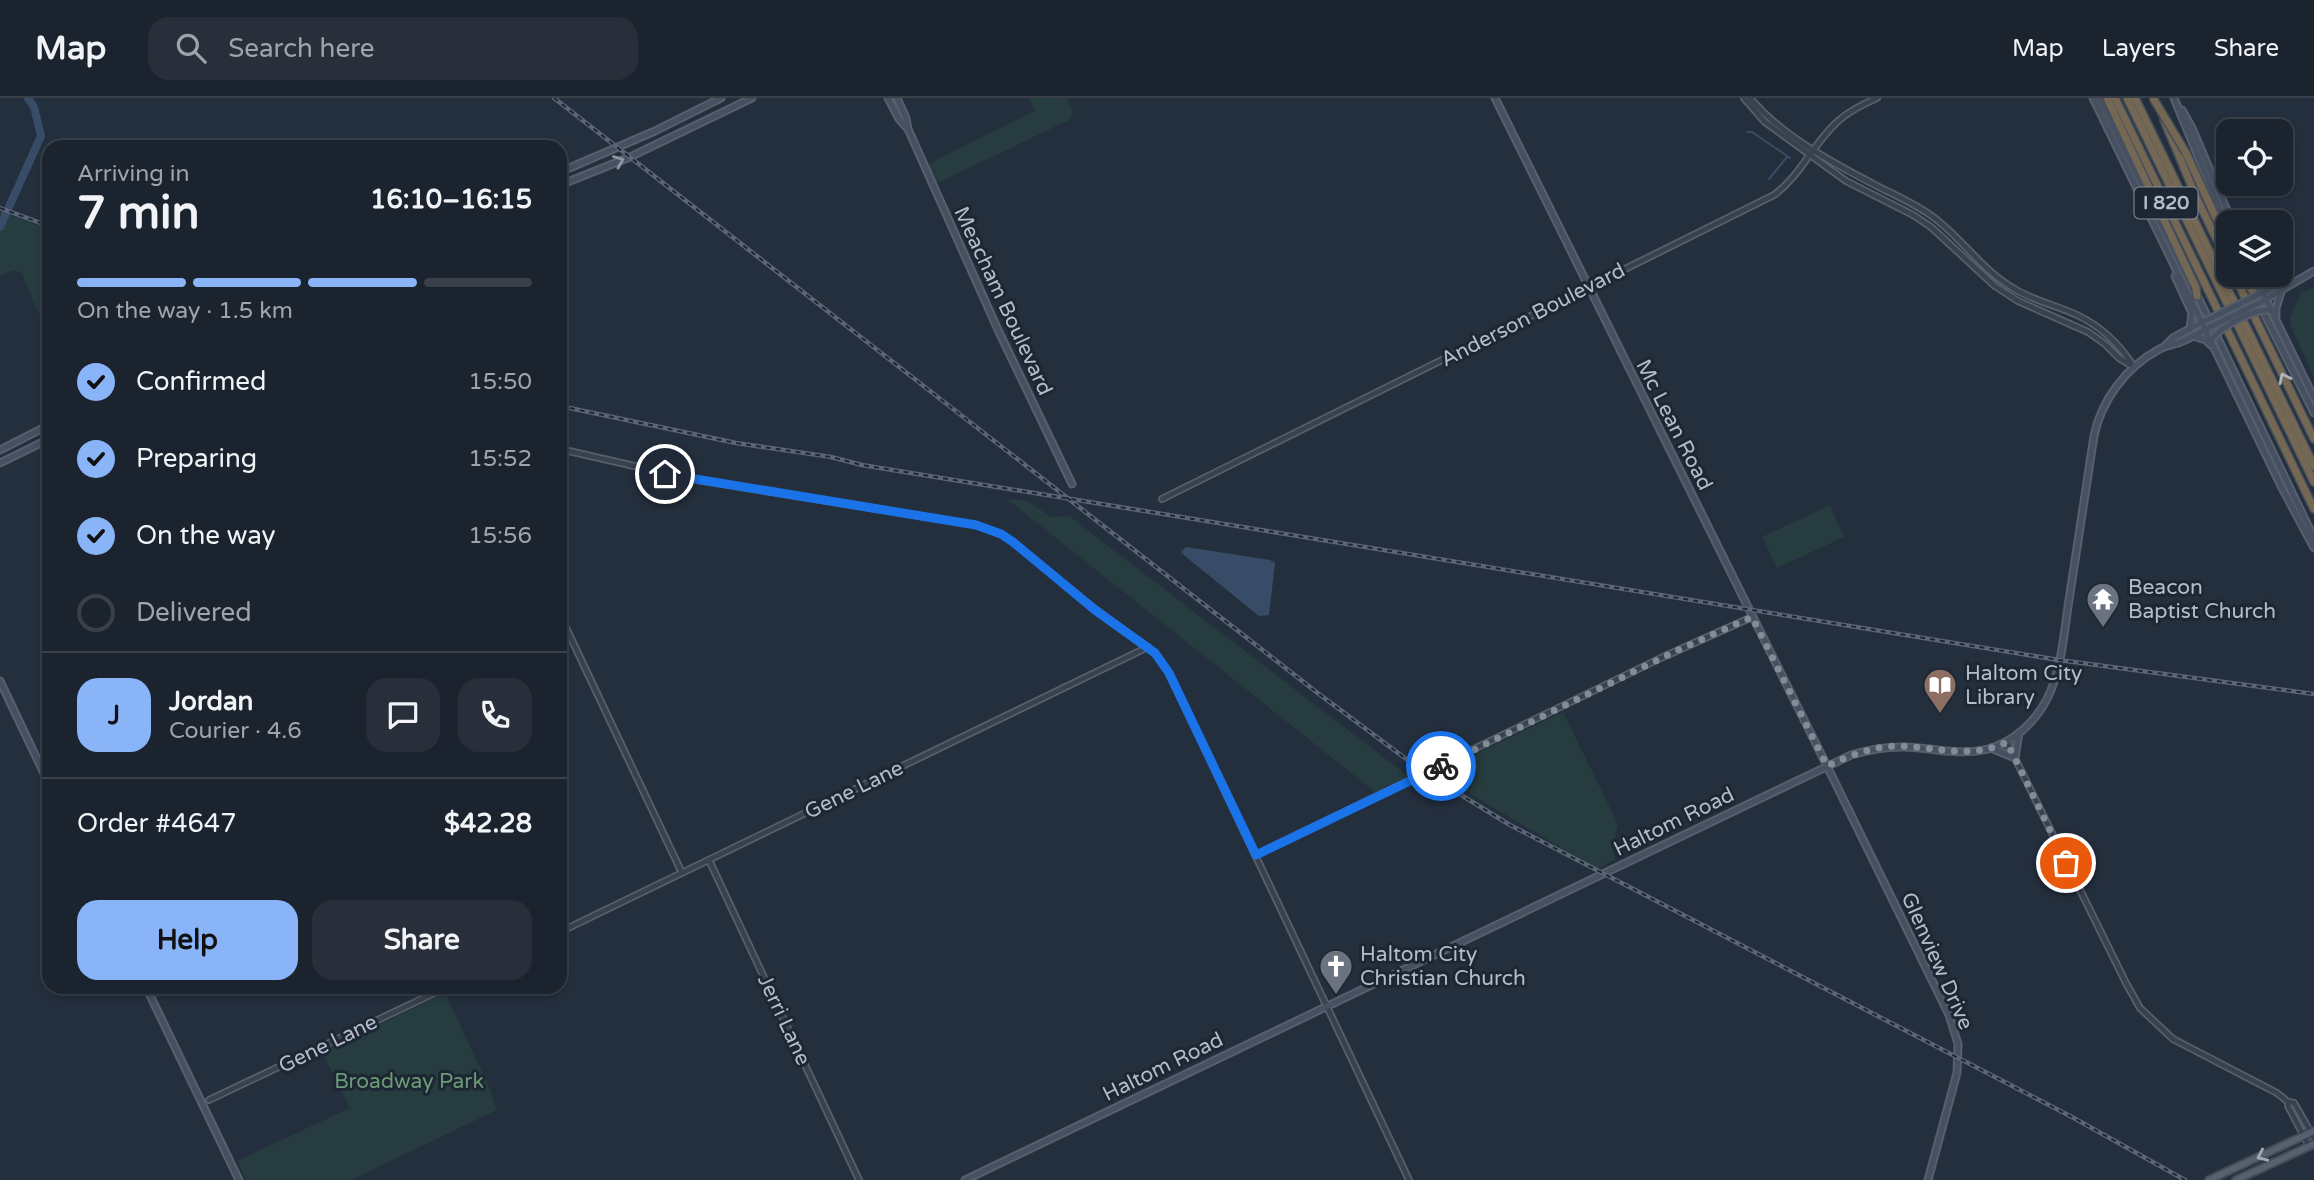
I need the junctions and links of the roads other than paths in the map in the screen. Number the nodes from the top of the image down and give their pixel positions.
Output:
1 (721, 98) edge
2 (752, 98) edge
3 (888, 98) edge
4 (897, 98) edge
5 (1495, 98) edge
6 (1744, 98) edge
7 (1750, 98) edge
8 (1877, 98) edge
9 (2093, 98) edge
10 (2099, 98) edge
11 (2107, 98) edge
12 (2115, 98) edge
13 (2127, 98) edge
14 (2135, 98) edge
15 (2154, 98) edge
16 (2175, 98) edge
17 (741, 100) edge
18 (908, 129) junction
19 (1812, 152) junction
20 (567, 169) edge
21 (567, 183) edge
22 (2220, 210) edge
23 (2227, 210) edge
24 (2216, 218) edge
25 (2216, 238) edge
26 (2170, 257) junction
27 (2314, 271) edge
28 (2293, 282) edge
29 (1590, 287) junction
30 (2240, 287) edge
31 (2254, 287) edge
32 (2258, 287) edge
33 (2273, 287) edge
34 (2287, 287) edge
35 (2281, 292) junction
36 (2259, 293) junction
37 (2197, 296) junction
38 (2265, 300) junction
39 (2042, 302) junction
40 (2039, 311) junction
41 (2273, 314) junction
42 (2203, 322) junction
43 (2190, 328) junction
44 (2207, 329) junction
45 (2193, 336) junction
46 (2165, 346) junction
47 (2214, 347) junction
48 (2134, 367) junction
49 (2314, 398) edge
50 (2314, 412) edge
51 (42, 429) edge
52 (30, 435) junction
53 (2314, 439) edge
54 (42, 443) edge
55 (36, 446) junction
56 (0, 450) edge
57 (567, 451) edge
58 (0, 463) edge
59 (2314, 466) edge
60 (2314, 482) edge
61 (1072, 484) dead end
62 (1162, 499) dead end
63 (2314, 509) edge
64 (2314, 538) edge
65 (2314, 548) edge
66 (1752, 617) junction
67 (567, 630) edge
68 (1148, 647) junction
69 (0, 681) edge
70 (2019, 733) junction
71 (2007, 742) junction
72 (1992, 748) junction
73 (2015, 758) junction
74 (1827, 766) junction
75 (42, 769) edge
76 (1256, 855) junction
77 (709, 860) junction
78 (682, 873) junction
79 (567, 929) edge
80 (149, 994) edge
81 (432, 994) edge
82 (1327, 1007) junction
83 (209, 1100) dead end
84 (2288, 1101) junction
85 (2313, 1134) edge
86 (2304, 1136) junction
87 (2311, 1145) edge
88 (239, 1180) edge
89 (859, 1180) edge
90 (965, 1180) edge
91 (1409, 1180) edge
92 (1928, 1180) edge
93 (2209, 1180) edge
94 (2236, 1180) edge

1 - 20 main road
2 - 17 main road
3 - 18 main road, Meacham Boulevard
4 - 18 main road, Meacham Boulevard
5 - 29 main road, Mc Lean Road
6 - 19 street
7 - 19 street
8 - 19 street, Anderson Boulevard
9 - 26 main road
10 - 37 main road
11 - 37 highway
12 - 63 highway, I 820
13 - 60 highway
14 - 59 highway
15 - 24 highway, bridge
15 - 25 highway, I 820
16 - 22 main road
16 - 23 main road
21 -> 17 main road
18 - 61 main road, Meacham Boulevard
19 - 29 street, Anderson Boulevard
19 - 39 street
19 - 40 street
26 - 42 main road
26 - 43 main road
27 - 28 main road, Haltom Road
29 - 62 street, Anderson Boulevard
29 - 66 main road, Mc Lean Road
53 -> 30 highway
31 - 36 highway
32 - 36 main road
33 - 36 main road, Haltom Road
34 - 35 main road, Haltom Road
35 - 38 main road, Haltom Road
35 - 41 main road
36 - 38 main road
36 - 42 main road, Haltom Road, bridge
36 - 50 main road
37 - 64 main road
38 - 41 main road
38 - 44 main road, Haltom Road, bridge
39 - 40 street
39 - 48 street
40 - 48 street
41 - 47 main road, bridge
41 - 49 main road
42 - 43 main road, Haltom Road
42 - 44 main road
43 - 46 main road, Haltom Road
44 - 45 main road, Haltom Road
44 - 47 main road
45 - 46 main road, Haltom Road
45 - 47 main road
46 - 48 main road, Haltom Road
47 - 65 main road
48 - 70 main road, Haltom Road
51 - 52 main road
52 - 55 main road
52 - 56 main road
54 - 55 main road
55 - 58 main road
57 - 68 street
66 - 74 main road, Mc Lean Road
66 - 76 street
67 - 78 street
68 - 76 street
68 - 77 street, Gene Lane
69 - 75 main road
70 - 71 main road, Haltom Road
70 - 73 main road
71 - 72 main road, Haltom Road
71 - 73 street
72 - 73 main road
72 - 74 main road, Haltom Road
73 - 84 street
74 - 82 main road, Haltom Road
74 - 92 main road, Glenview Drive
76 - 82 street
77 - 78 street, Gene Lane
77 - 89 street, Jerri Lane
78 - 79 street, Gene Lane
80 - 88 main road
81 - 83 street, Gene Lane
82 - 90 main road, Haltom Road
82 - 91 street
84 - 85 street
84 - 86 street
85 - 86 main road
86 - 87 street
86 -> 93 main road
87 - 94 main road

